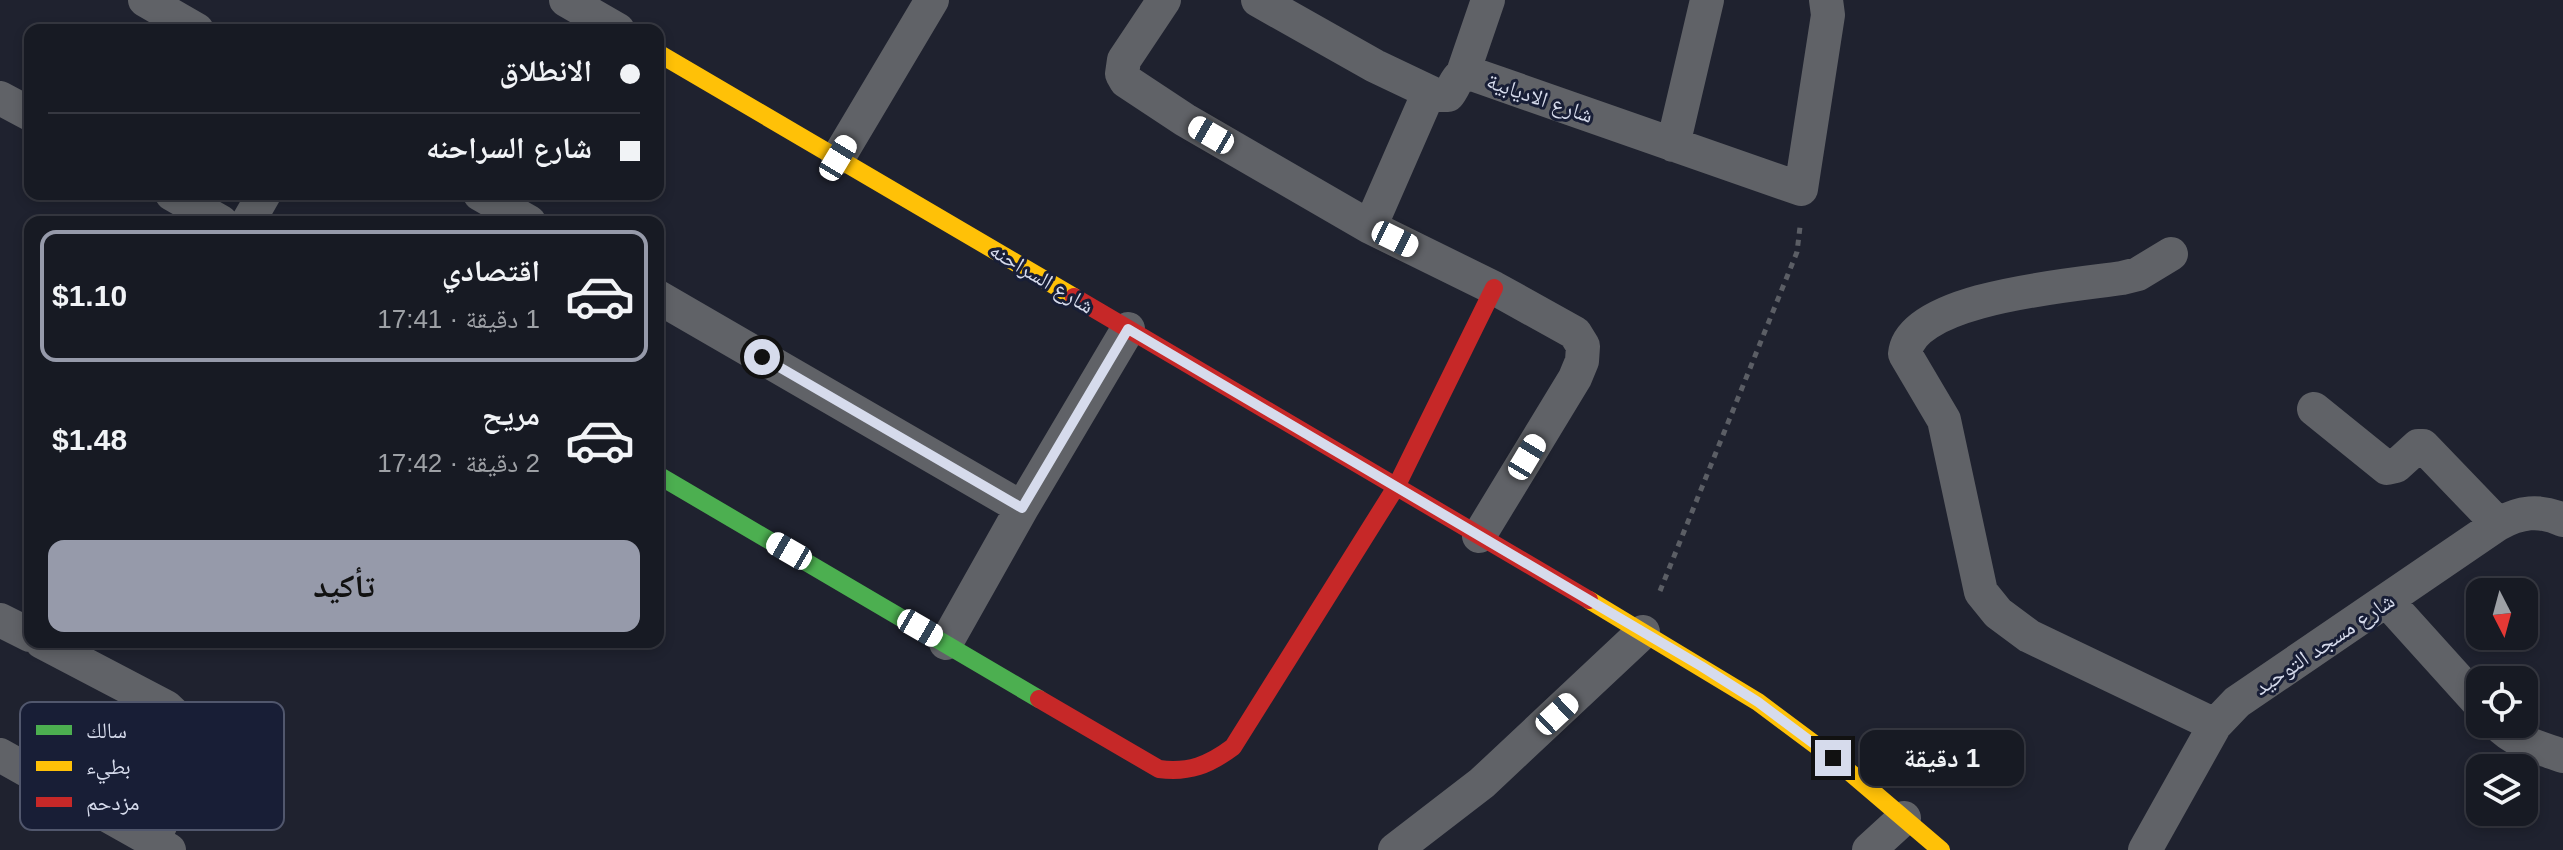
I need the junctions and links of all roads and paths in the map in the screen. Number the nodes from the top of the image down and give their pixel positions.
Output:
1 (145, 0) edge
2 (566, 0) edge
3 (932, 0) edge
4 (1164, 0) edge
5 (1258, 0) edge
6 (1488, 0) edge
7 (1707, 0) edge
8 (1826, 0) edge
9 (187, 24) edge
10 (608, 24) edge
11 (664, 56) edge
12 (1463, 73) junction
13 (1429, 92) junction
14 (0, 98) edge
15 (24, 111) edge
16 (1673, 145) junction
17 (838, 158) junction
18 (1801, 189) junction
19 (182, 200) edge
20 (490, 200) edge
21 (210, 216) edge
22 (518, 216) edge
23 (1370, 227) junction
24 (2171, 254) dead end
25 (1494, 288) junction
26 (664, 300) edge
27 (1128, 329) junction
28 (2314, 409) dead end
29 (664, 478) edge
30 (1396, 487) junction
31 (1022, 508) junction
32 (2563, 520) edge
33 (2498, 524) junction
34 (1479, 536) junction
35 (2387, 601) junction
36 (0, 620) edge
37 (24, 632) edge
38 (1643, 632) junction
39 (946, 643) junction
40 (53, 648) edge
41 (2466, 688) edge
42 (156, 702) edge
43 (2215, 725) junction
44 (2517, 738) edge
45 (0, 755) edge
46 (2563, 756) edge
47 (20, 766) edge
48 (1904, 818) junction
49 (133, 830) edge
50 (161, 846) edge
51 (1395, 850) edge
52 (1869, 850) edge
53 (1941, 850) edge
54 (2145, 850) edge

1 - 9 street
2 - 10 street
3 - 17 street
4 - 23 street
5 - 13 street
6 - 12 street
7 - 16 street
8 - 18 street
11 - 17 street, شارع السراحنه
12 - 13 street, شارع الاديابية
12 - 16 street, شارع الاديابية
13 - 23 street
14 - 15 street
16 - 18 street, شارع الاديابية
17 - 27 street, شارع السراحنه
18 - 38 path
19 - 21 street
20 - 22 street
23 - 25 street
24 - 43 street
25 - 30 street
25 - 34 street
26 - 31 street
27 - 30 street, شارع السراحنه
27 - 31 street
28 - 33 street
29 - 39 street
30 - 34 street, شارع السراحنه
30 - 39 street
31 - 39 street
32 - 33 street, شارع مسجد التوحيد
33 - 35 street, شارع مسجد التوحيد
34 - 38 street, شارع السراحنه
35 - 41 street
35 - 43 street, شارع مسجد التوحيد
36 - 37 street
38 - 48 street, شارع السراحنه
38 - 51 street
40 - 42 street
43 - 54 street, شارع مسجد التوحيد
44 - 46 street
45 - 47 street
48 - 52 street
48 - 53 street, شارع السراحنه
49 - 50 street

